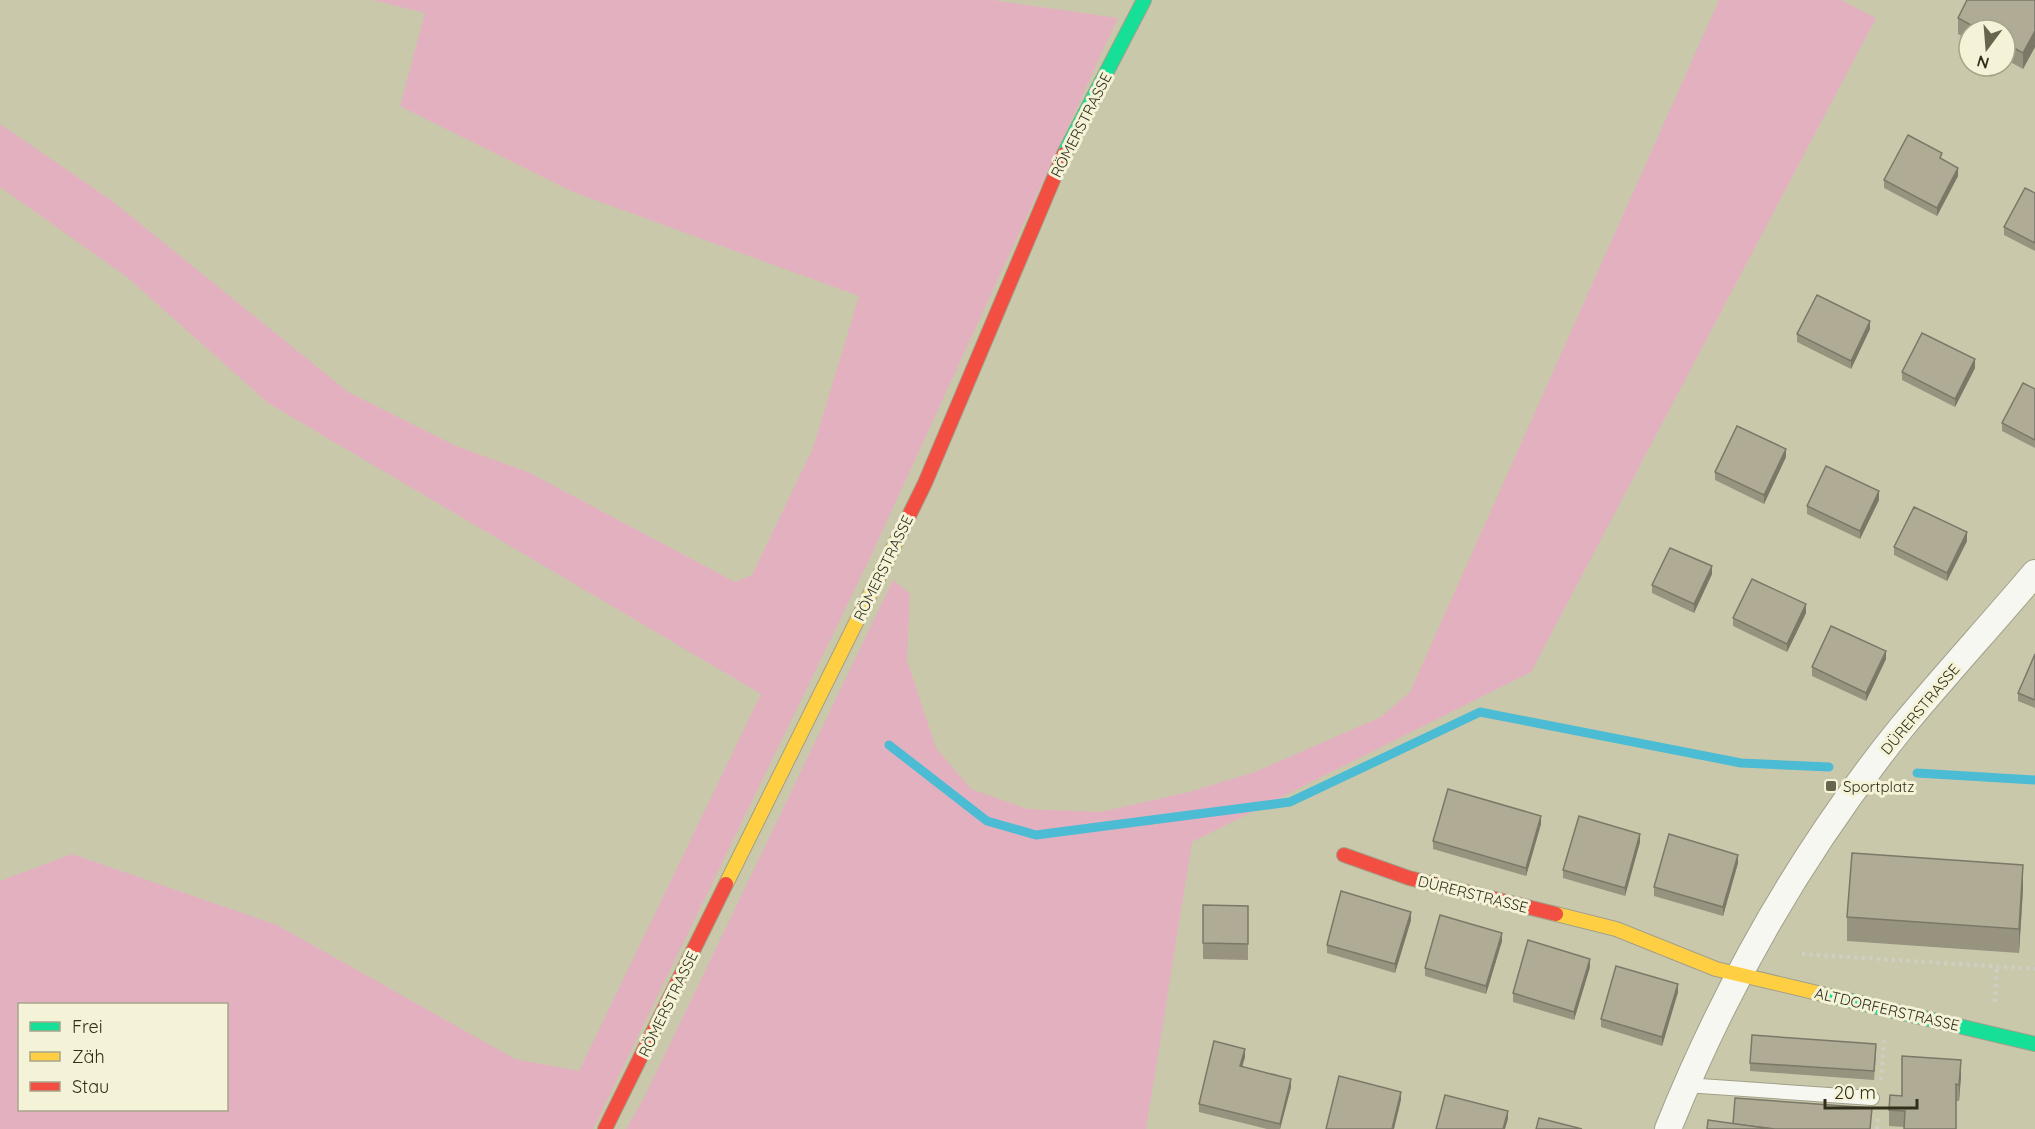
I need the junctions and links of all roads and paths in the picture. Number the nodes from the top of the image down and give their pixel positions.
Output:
1 (1144, 0) edge
2 (2035, 573) edge
3 (1344, 855) dead end
4 (1792, 953) dead end
5 (2035, 969) edge
6 (1739, 974) junction
7 (1887, 1009) junction
8 (2035, 1044) edge
9 (1686, 1085) junction
10 (1877, 1098) junction
11 (605, 1129) edge
12 (1668, 1129) edge
13 (1877, 1129) edge

1 - 11 street, RÖMERSTRASSE
2 - 6 street, DÜRERSTRASSE
3 - 6 street, DÜRERSTRASSE
4 - 5 path
6 - 7 street, ALTDORFERSTRASSE
6 - 9 street, DÜRERSTRASSE
7 - 8 street, ALTDORFERSTRASSE
7 - 10 path
9 - 10 lane
9 - 12 street, DÜRERSTRASSE
10 - 13 path

